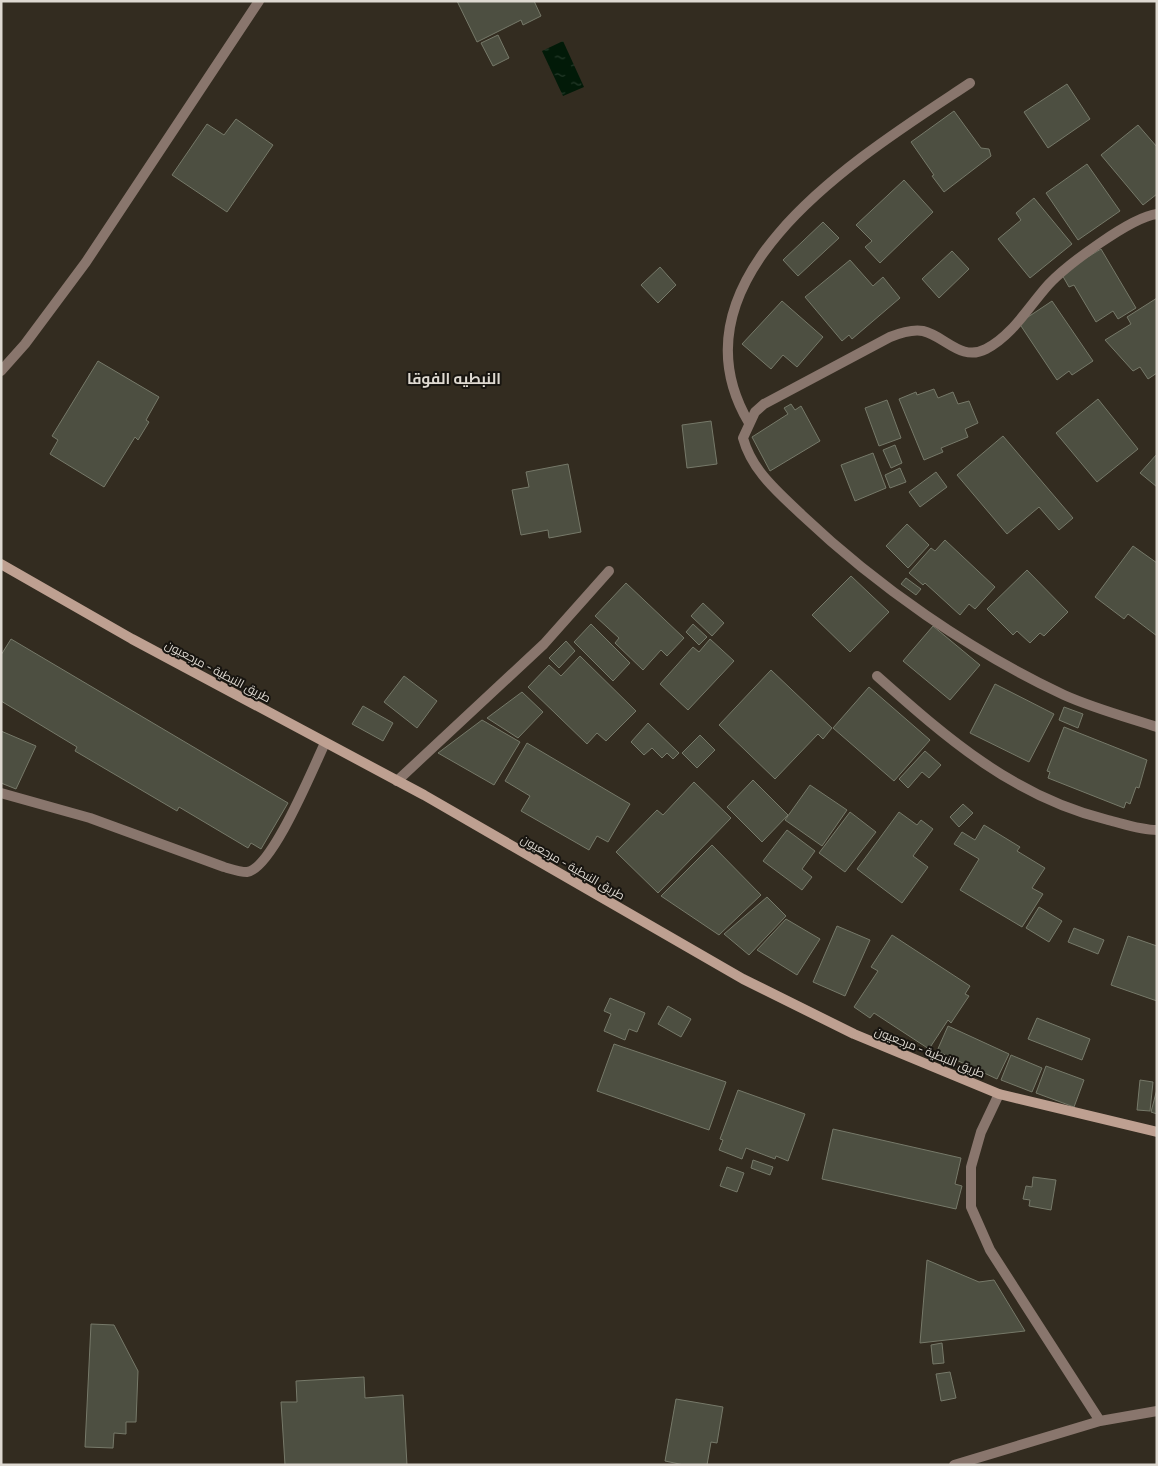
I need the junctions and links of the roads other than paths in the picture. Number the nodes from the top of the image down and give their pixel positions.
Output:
1 (259, 1) edge
2 (970, 84) dead end
3 (1157, 214) edge
4 (1, 371) edge
5 (749, 423) junction
6 (1, 564) edge
7 (609, 571) dead end
8 (877, 676) dead end
9 (1157, 728) edge
10 (325, 743) junction
11 (397, 781) junction
12 (1, 793) edge
13 (1157, 830) edge
14 (999, 1094) junction
15 (1157, 1132) edge
16 (1157, 1411) edge
17 (1100, 1421) junction
18 (954, 1465) edge

1 - 4 street
2 - 5 street
3 - 5 street
5 - 9 street
6 - 10 main road, طريق النبطية - مرجعيون
7 - 11 street
8 - 13 street
10 - 11 main road, طريق النبطية - مرجعيون
10 - 12 street
11 - 14 main road, طريق النبطية - مرجعيون
14 - 15 main road, طريق النبطية - مرجعيون
14 - 17 street
16 - 17 street
17 - 18 street

